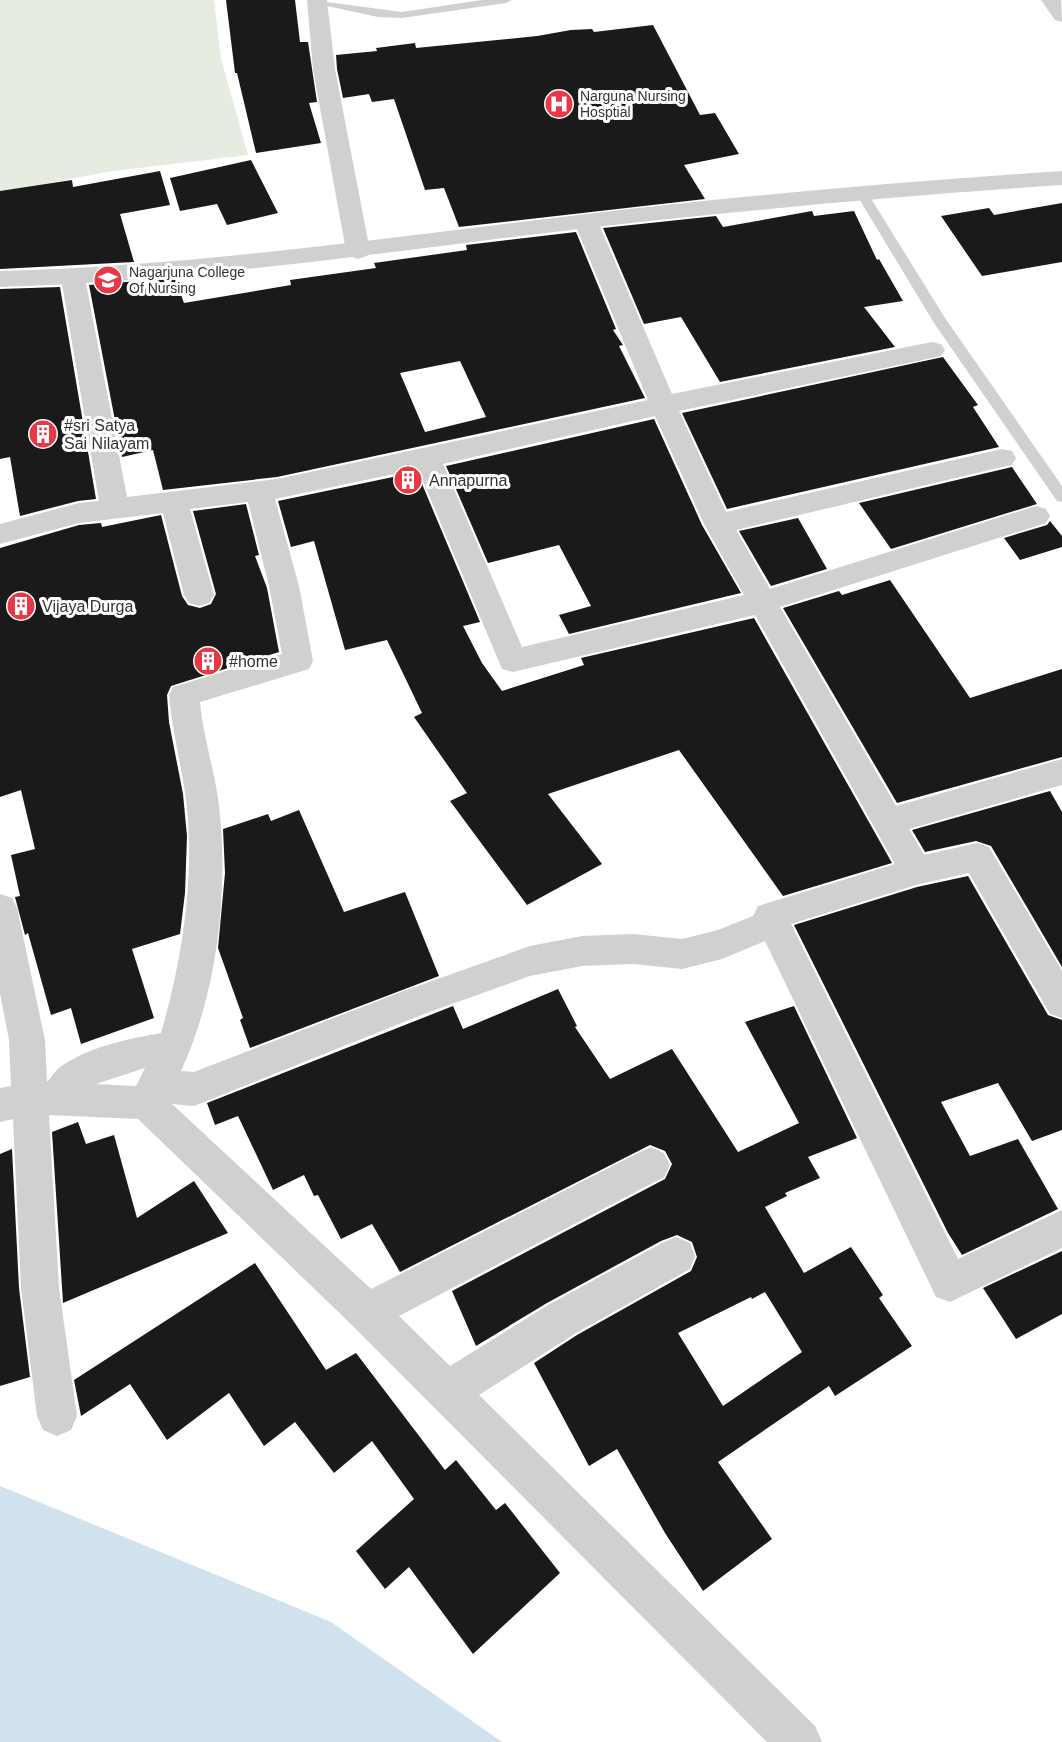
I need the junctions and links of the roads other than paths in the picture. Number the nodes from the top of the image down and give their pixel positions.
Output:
1 (317, 0) edge
2 (506, 0) edge
3 (1052, 0) edge
4 (1062, 16) edge
5 (1062, 178) edge
6 (861, 192) junction
7 (586, 222) junction
8 (358, 251) junction
9 (72, 278) junction
10 (0, 279) edge
11 (932, 350) dead end
12 (663, 405) junction
13 (427, 458) junction
14 (1002, 458) dead end
15 (259, 492) junction
16 (1062, 497) edge
17 (174, 501) junction
18 (115, 510) junction
19 (1036, 516) dead end
20 (718, 524) junction
21 (0, 534) edge
22 (199, 595) dead end
23 (762, 602) junction
24 (1062, 772) edge
25 (888, 822) junction
26 (916, 871) junction
27 (0, 908) edge
28 (773, 923) junction
29 (6, 964) edge
30 (1062, 1003) edge
31 (173, 1047) junction
32 (150, 1095) junction
33 (30, 1100) edge
34 (651, 1165) dead end
35 (1062, 1228) edge
36 (676, 1256) dead end
37 (367, 1312) junction
38 (446, 1392) junction
39 (57, 1416) dead end
40 (799, 1742) edge

1 - 2 lane
1 - 8 street
3 - 4 street
5 - 6 street
6 - 7 street
6 - 16 lane
7 - 8 street
7 - 12 street
8 - 9 street
9 - 10 street
9 - 18 street
11 - 12 street
12 - 13 street
12 - 20 street
13 - 15 street
13 - 23 street
14 - 20 street
15 - 17 street
15 - 31 street
17 - 18 street
17 - 22 street
18 - 21 street
19 - 23 street
20 - 23 street
23 - 25 street
24 - 25 street
25 - 26 street
26 - 28 street
26 - 30 street
27 - 29 street
28 - 32 street
28 - 35 street
29 - 33 street
31 - 32 street
31 - 33 street
32 - 33 street
32 - 37 street
33 - 39 street
34 - 37 street
36 - 38 street
37 - 38 street
38 - 40 street

